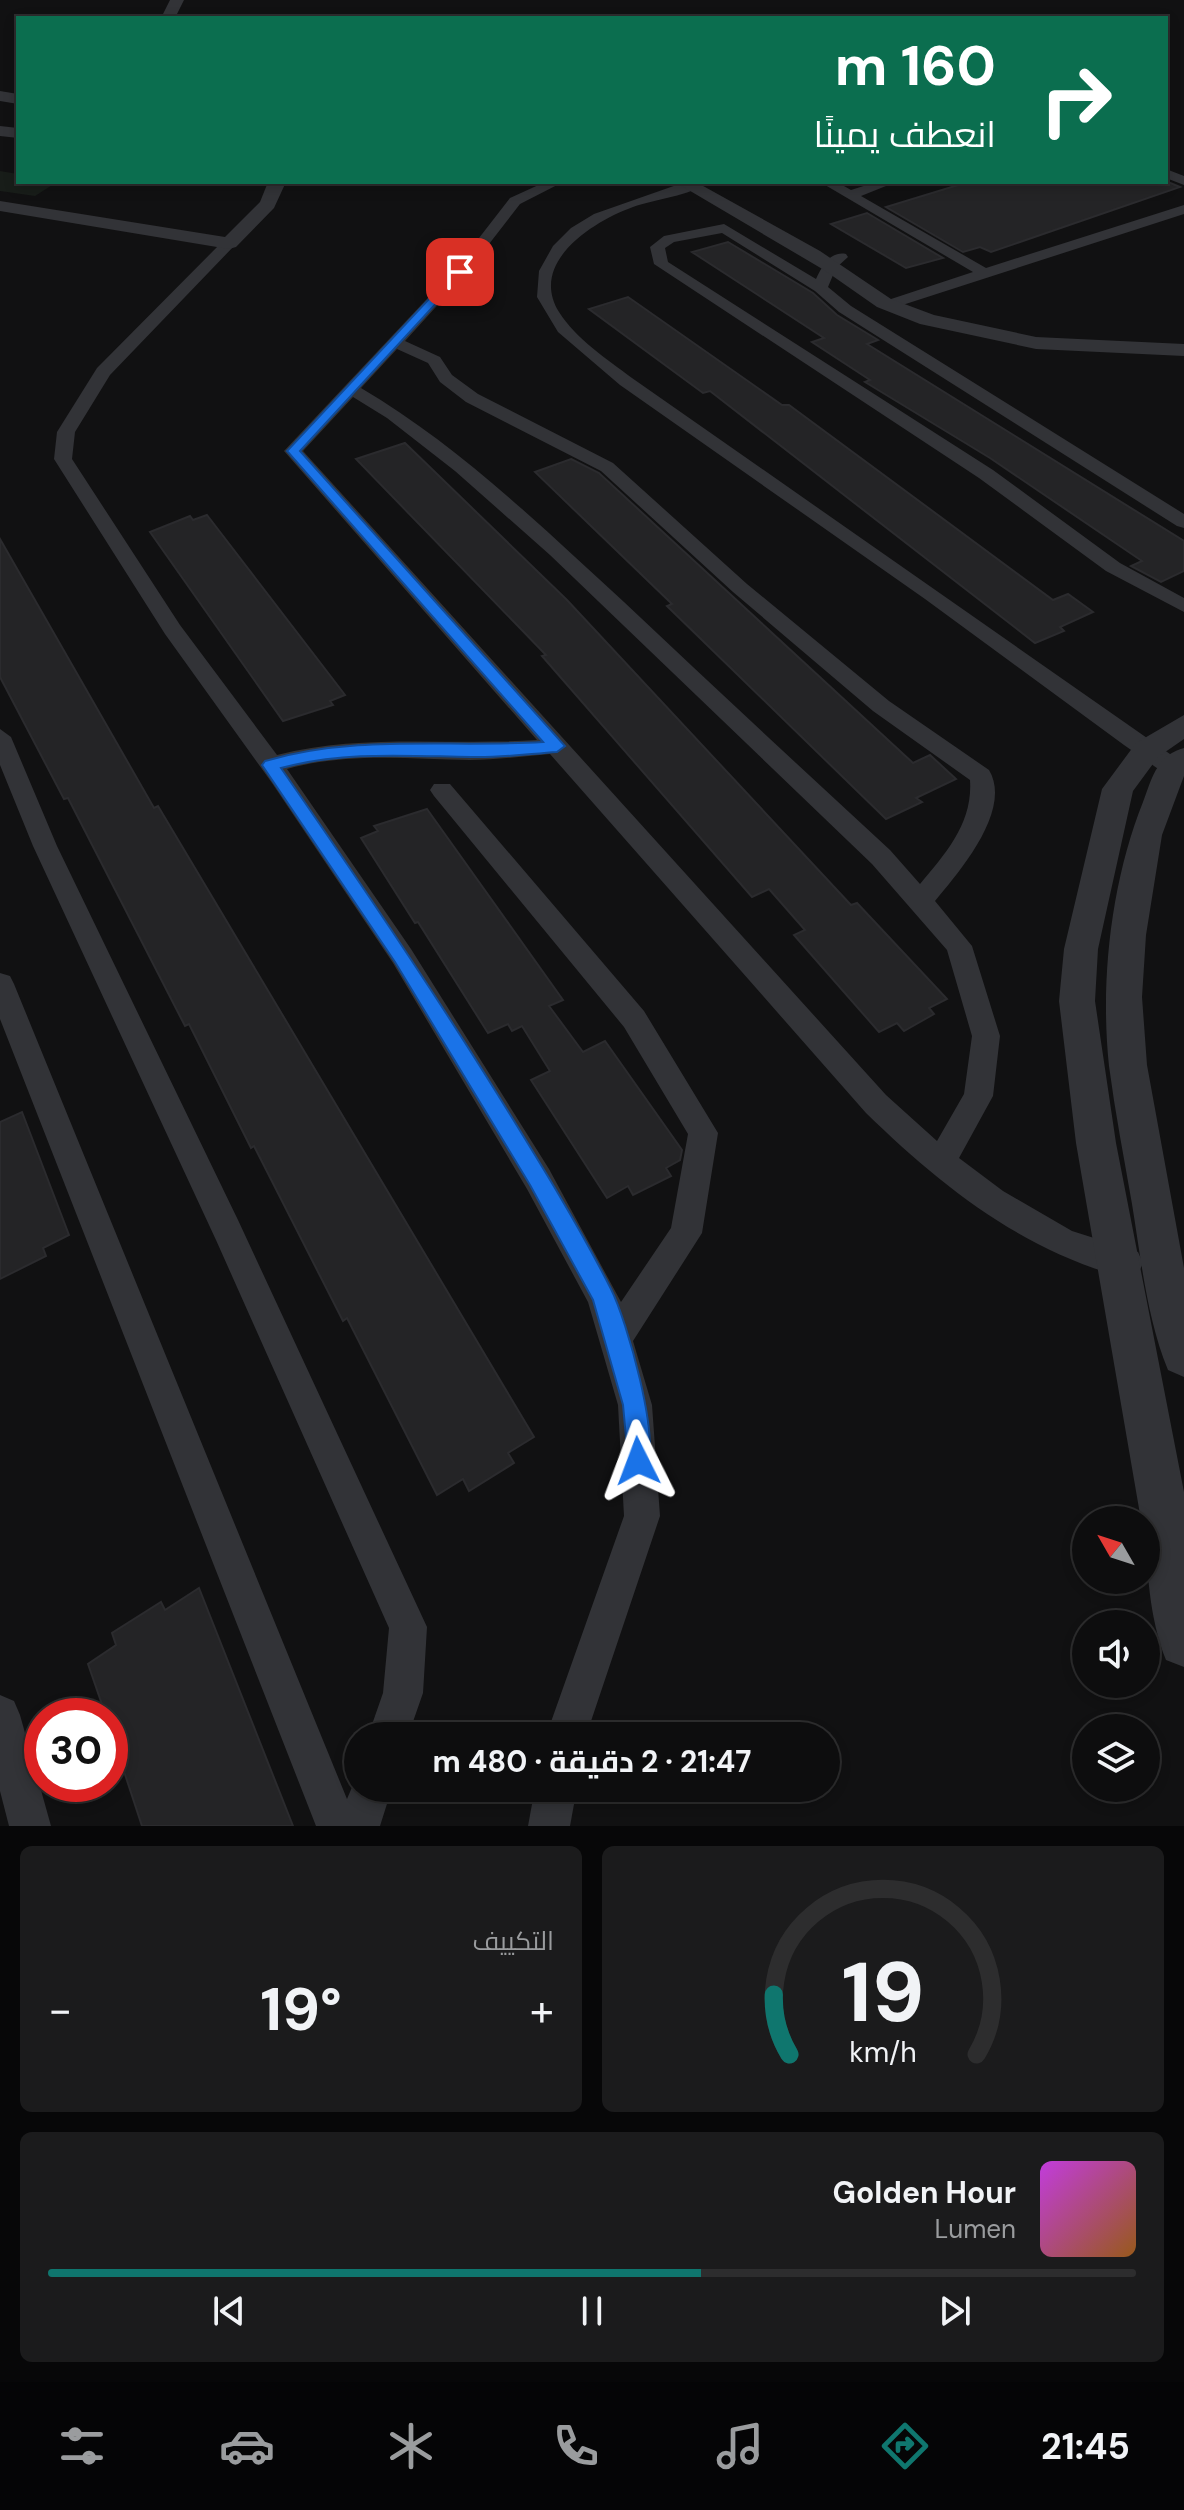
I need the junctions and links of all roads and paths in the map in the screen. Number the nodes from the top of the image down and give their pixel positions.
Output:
1 (276, 184) edge
2 (552, 184) edge
3 (688, 184) edge
4 (692, 184) edge
5 (713, 184) edge
6 (831, 184) edge
7 (883, 184) edge
8 (850, 195) junction
9 (0, 206) edge
10 (1184, 209) edge
11 (727, 219) junction
12 (229, 243) junction
13 (836, 262) junction
14 (986, 274) junction
15 (820, 288) junction
16 (910, 297) junction
17 (887, 305) junction
18 (1184, 334) edge
19 (395, 342) junction
20 (1184, 350) edge
21 (351, 389) junction
22 (1184, 522) edge
23 (1184, 606) edge
24 (1184, 725) edge
25 (0, 737) edge
26 (557, 746) junction
27 (1168, 758) edge
28 (271, 765) junction
29 (442, 790) dead end
30 (920, 901) junction
31 (0, 984) edge
32 (941, 1162) junction
33 (1117, 1261) junction
34 (1163, 1268) junction
35 (615, 1339) junction
36 (1184, 1355) edge
37 (1184, 1642) edge
38 (0, 1715) edge
39 (393, 1722) edge
40 (571, 1722) edge
41 (367, 1802) edge
42 (553, 1802) edge
43 (30, 1826) edge
44 (337, 1826) edge
45 (359, 1826) edge
46 (549, 1826) edge

1 - 12 street
2 - 19 street
3 - 27 street
4 - 11 street
5 - 13 street
6 - 8 street
7 - 8 street
8 - 14 street
9 - 12 street
10 - 14 street
11 - 13 street
11 - 15 street
11 - 23 street
12 - 28 street
13 - 15 street
13 - 16 street
13 - 17 street
14 - 16 street
15 - 22 street
16 - 17 street
16 - 18 street
17 - 20 street
19 - 21 street
19 - 30 street
21 - 26 street
21 - 30 street
24 - 27 street
25 - 39 street
26 - 28 street
26 - 32 street
27 - 33 street
27 - 34 street
28 - 35 street
29 - 35 street
30 - 32 street
31 - 44 street
32 - 33 street
33 - 34 street
33 - 37 street
34 - 36 street
35 - 40 street
38 - 43 street
41 - 45 street
42 - 46 street

